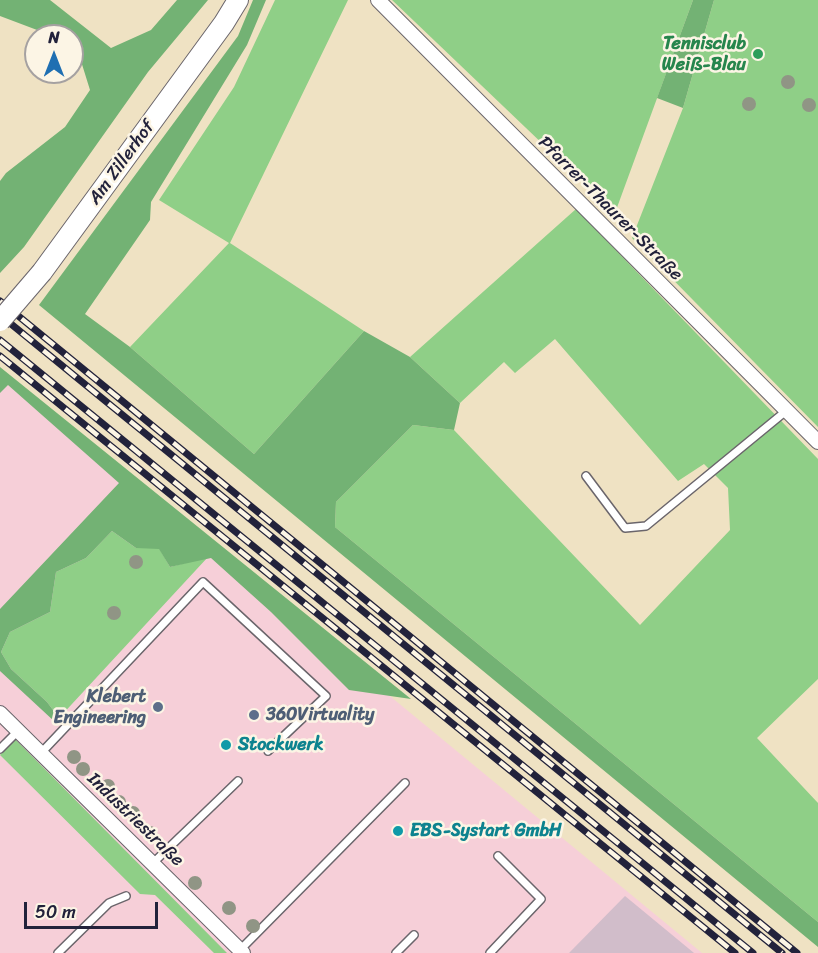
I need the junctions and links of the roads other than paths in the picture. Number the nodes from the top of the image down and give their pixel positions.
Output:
1 (238, 0) edge
2 (378, 0) edge
3 (0, 321) edge
4 (786, 411) junction
5 (818, 442) edge
6 (586, 476) dead end
7 (0, 713) edge
8 (18, 731) junction
9 (0, 749) edge
10 (268, 751) dead end
11 (41, 753) junction
12 (238, 781) dead end
13 (405, 783) dead end
14 (498, 856) dead end
15 (153, 863) junction
16 (126, 896) dead end
17 (414, 935) dead end
18 (242, 951) edge
19 (58, 953) edge
20 (396, 953) edge
21 (490, 953) edge

1 - 3 street, Am Zillerhof, bridge
2 - 4 street, Pfarrer-Thaurer-Straße
4 - 5 street, Pfarrer-Thaurer-Straße
4 - 6 lane
7 - 8 street, Industriestraße
8 - 9 lane
8 - 11 street, Industriestraße
10 - 11 lane
11 - 15 street, Industriestraße
12 - 15 lane
13 - 18 lane
14 - 21 lane
15 - 18 street, Industriestraße
16 - 19 lane
17 - 20 lane

